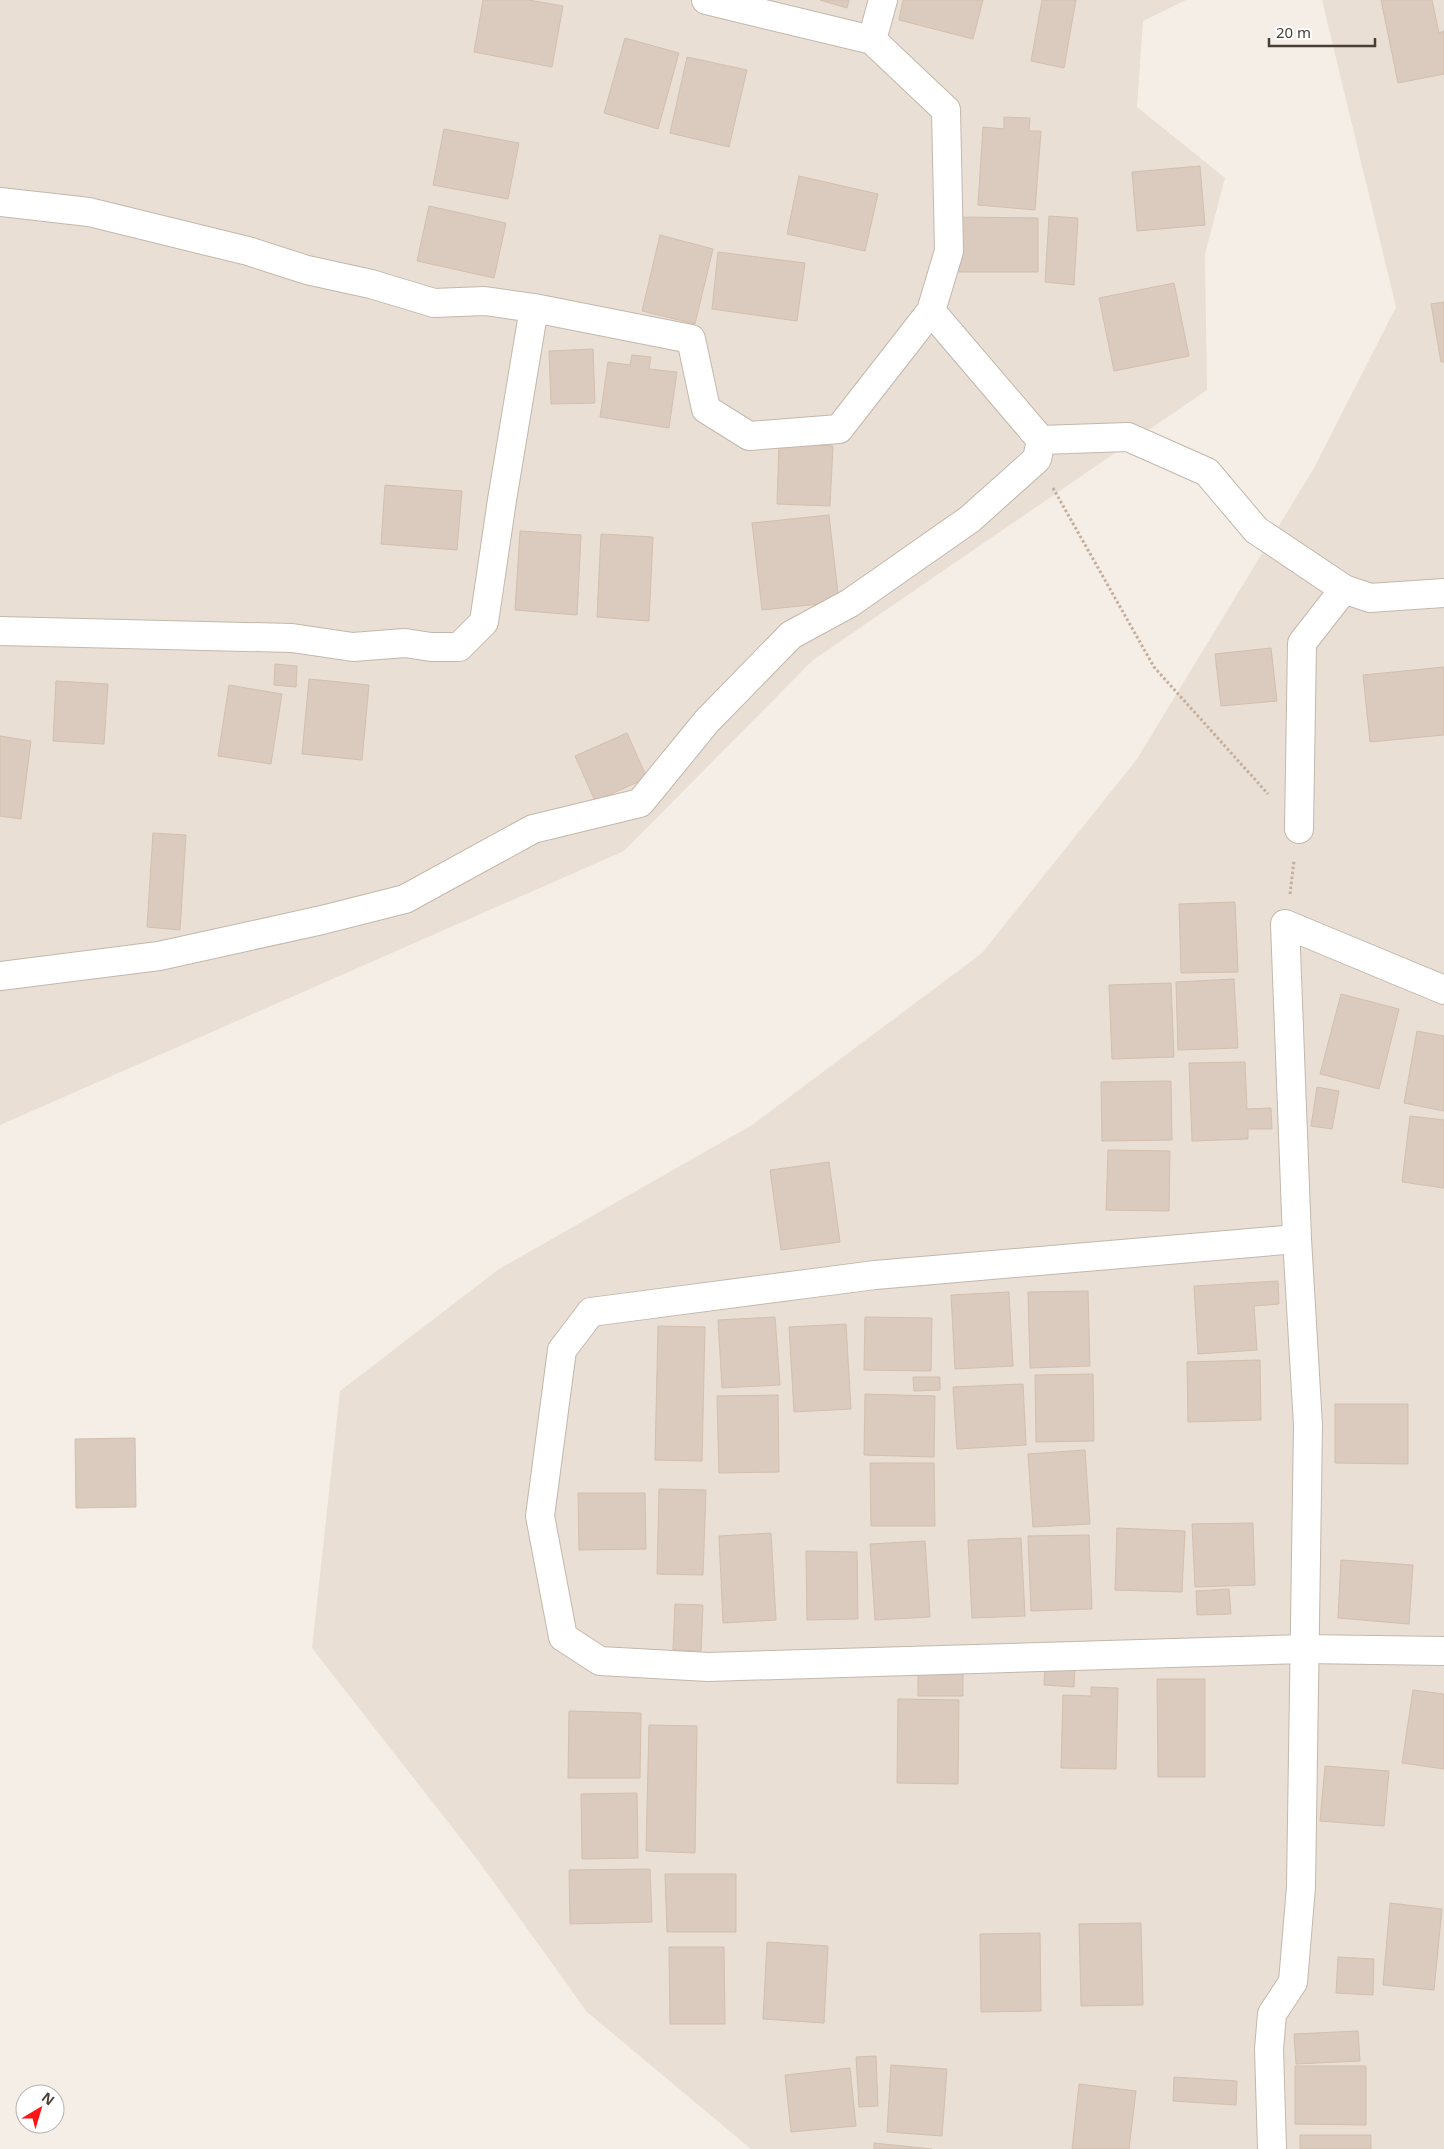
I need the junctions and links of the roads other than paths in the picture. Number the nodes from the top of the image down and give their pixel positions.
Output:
1 (706, 0) edge
2 (883, 0) edge
3 (872, 40) junction
4 (0, 202) edge
5 (534, 308) junction
6 (931, 311) junction
7 (1039, 449) junction
8 (1344, 588) junction
9 (1444, 593) edge
10 (0, 631) edge
11 (1299, 829) road end
12 (0, 976) edge
13 (1444, 990) edge
14 (1297, 1239) junction
15 (1304, 1649) junction
16 (1444, 1651) edge
17 (1272, 2149) edge

1 - 3 street
2 - 3 street
3 - 6 street
4 - 5 street
5 - 6 street
5 - 10 street
6 - 7 street
7 - 8 street
7 - 12 street
8 - 9 street
8 - 11 street
13 - 14 street
14 - 15 street
14 - 15 street
15 - 16 street
15 - 17 street

